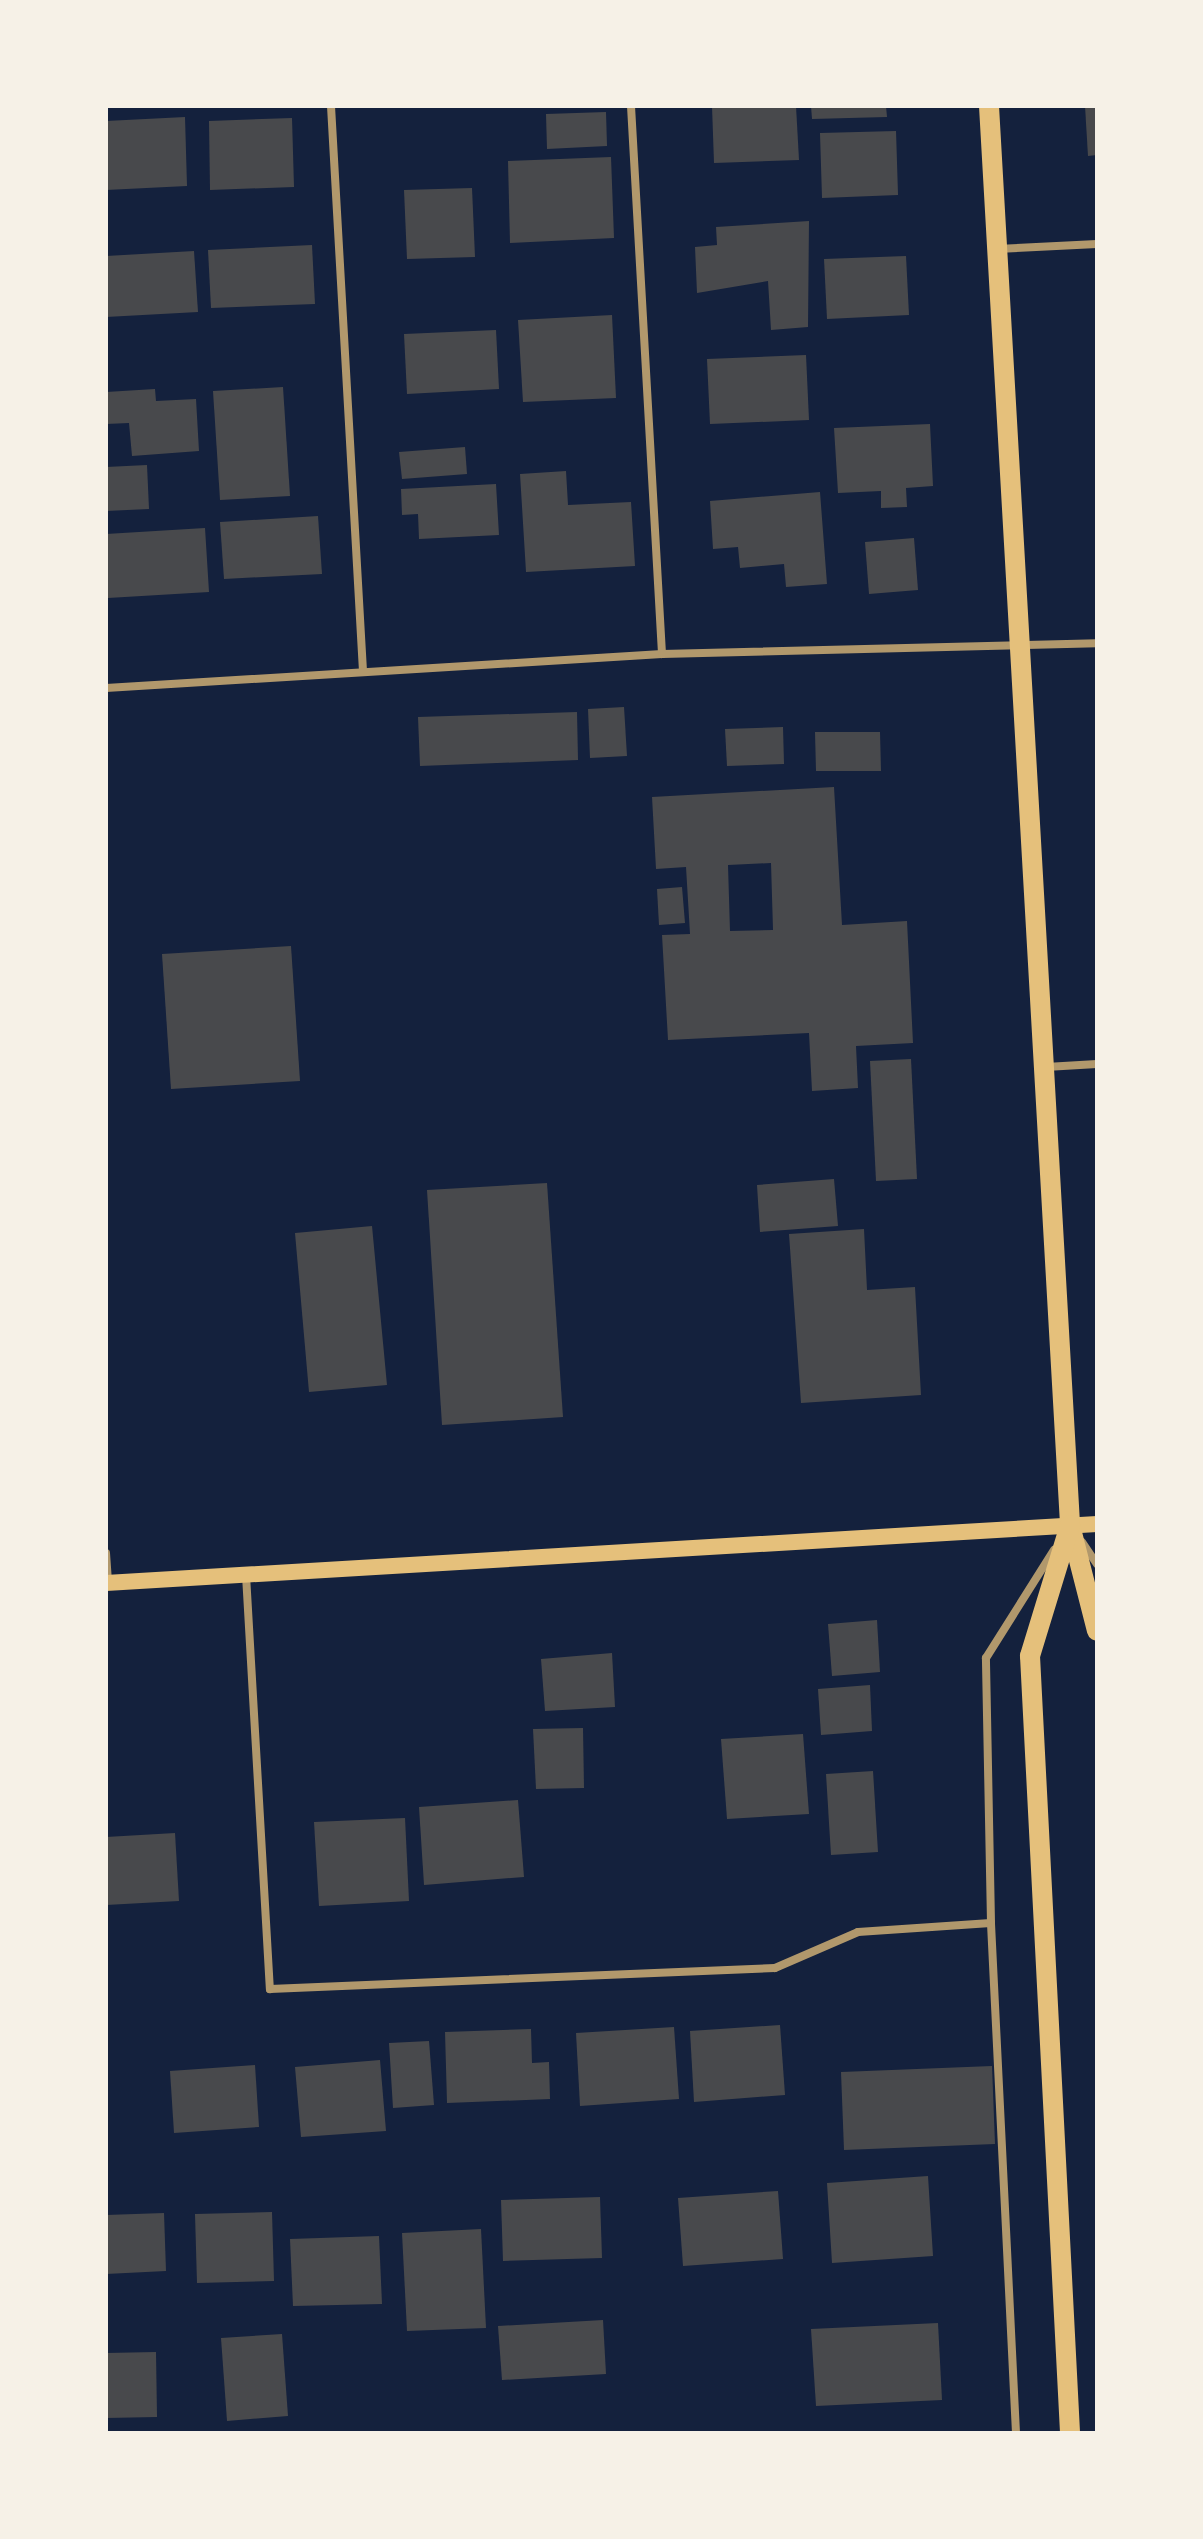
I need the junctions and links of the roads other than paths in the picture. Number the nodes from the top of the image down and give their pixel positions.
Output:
1 (331, 106) edge
2 (631, 106) edge
3 (989, 106) edge
4 (1097, 244) edge
5 (997, 249) junction
6 (1097, 643) edge
7 (1018, 646) junction
8 (662, 654) junction
9 (363, 671) junction
10 (106, 688) edge
11 (1097, 1064) edge
12 (1040, 1067) junction
13 (1097, 1524) edge
14 (1070, 1525) junction
15 (106, 1553) edge
16 (1097, 1564) edge
17 (246, 1574) junction
18 (107, 1583) edge
19 (1097, 1631) edge
20 (991, 1923) junction
21 (1016, 2433) edge
22 (1070, 2433) edge

1 - 9 street
2 - 8 street
3 - 5 main road
4 - 5 street
5 - 7 main road
6 - 7 street
7 - 8 street
7 - 12 main road
8 - 9 street
9 - 10 street
11 - 12 street
12 - 14 main road
13 - 14 main road
14 - 16 street
14 - 17 main road
14 - 19 main road
14 - 20 street
14 - 22 main road
15 - 18 street
17 - 18 main road
17 - 20 street
20 - 21 street

